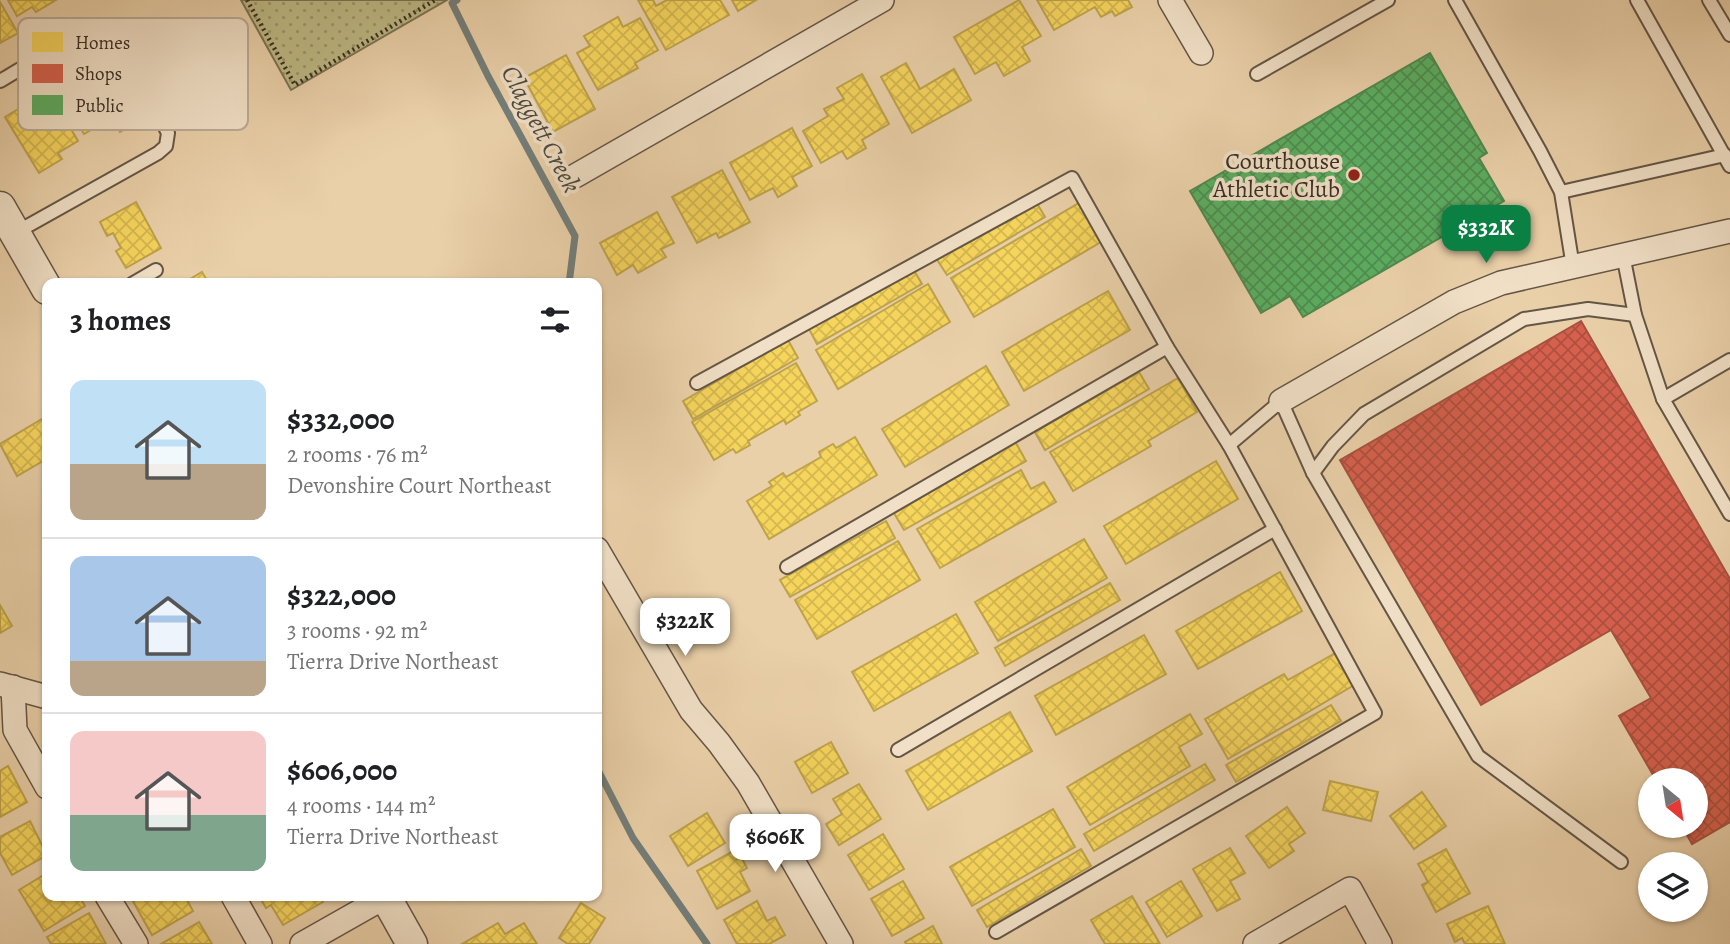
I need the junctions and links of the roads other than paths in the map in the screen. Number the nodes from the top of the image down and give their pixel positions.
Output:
1 (882, 0) edge
2 (1170, 0) edge
3 (1388, 0) edge
4 (1455, 0) edge
5 (1637, 0) edge
6 (1709, 0) edge
7 (1730, 35) edge
8 (1201, 53) dead end
9 (18, 71) edge
10 (1257, 74) dead end
11 (0, 81) edge
12 (166, 130) edge
13 (1728, 161) edge
14 (575, 176) dead end
15 (1561, 192) junction
16 (7, 220) edge
17 (1730, 231) edge
18 (1623, 255) junction
19 (1573, 267) junction
20 (156, 270) dead end
21 (142, 278) edge
22 (42, 280) edge
23 (1635, 316) junction
24 (1167, 347) junction
25 (1730, 360) edge
26 (697, 383) dead end
27 (1663, 399) junction
28 (1281, 401) junction
29 (1229, 445) junction
30 (1313, 473) junction
31 (1730, 514) edge
32 (1275, 529) junction
33 (602, 558) edge
34 (787, 567) dead end
35 (6, 686) edge
36 (42, 696) edge
37 (898, 750) dead end
38 (42, 777) edge
39 (1620, 862) dead end
40 (110, 901) edge
41 (236, 901) edge
42 (376, 901) edge
43 (388, 901) edge
44 (996, 932) dead end
45 (136, 944) edge
46 (260, 944) edge
47 (302, 944) edge
48 (412, 944) edge
49 (841, 944) edge
50 (1255, 944) edge
51 (1380, 944) edge

1 - 14 street
2 - 8 street
3 - 10 lane
4 - 15 lane
5 - 13 lane
6 - 7 lane
9 - 11 lane
12 - 16 lane
13 - 15 lane
15 - 19 lane
16 - 22 street
17 - 18 street
18 - 19 street
18 - 23 lane
19 - 28 street
20 - 21 lane
23 - 27 lane
23 - 30 lane
24 - 26 lane
24 - 29 lane
24 - 34 lane
25 - 27 lane
27 - 31 lane
28 - 29 lane
28 - 30 lane
29 - 32 lane
30 - 39 lane
32 - 37 lane
32 - 44 lane
33 - 49 street
35 - 36 street
35 - 38 street
40 - 45 street
41 - 46 street
42 - 47 street
43 - 48 street
50 - 51 street

